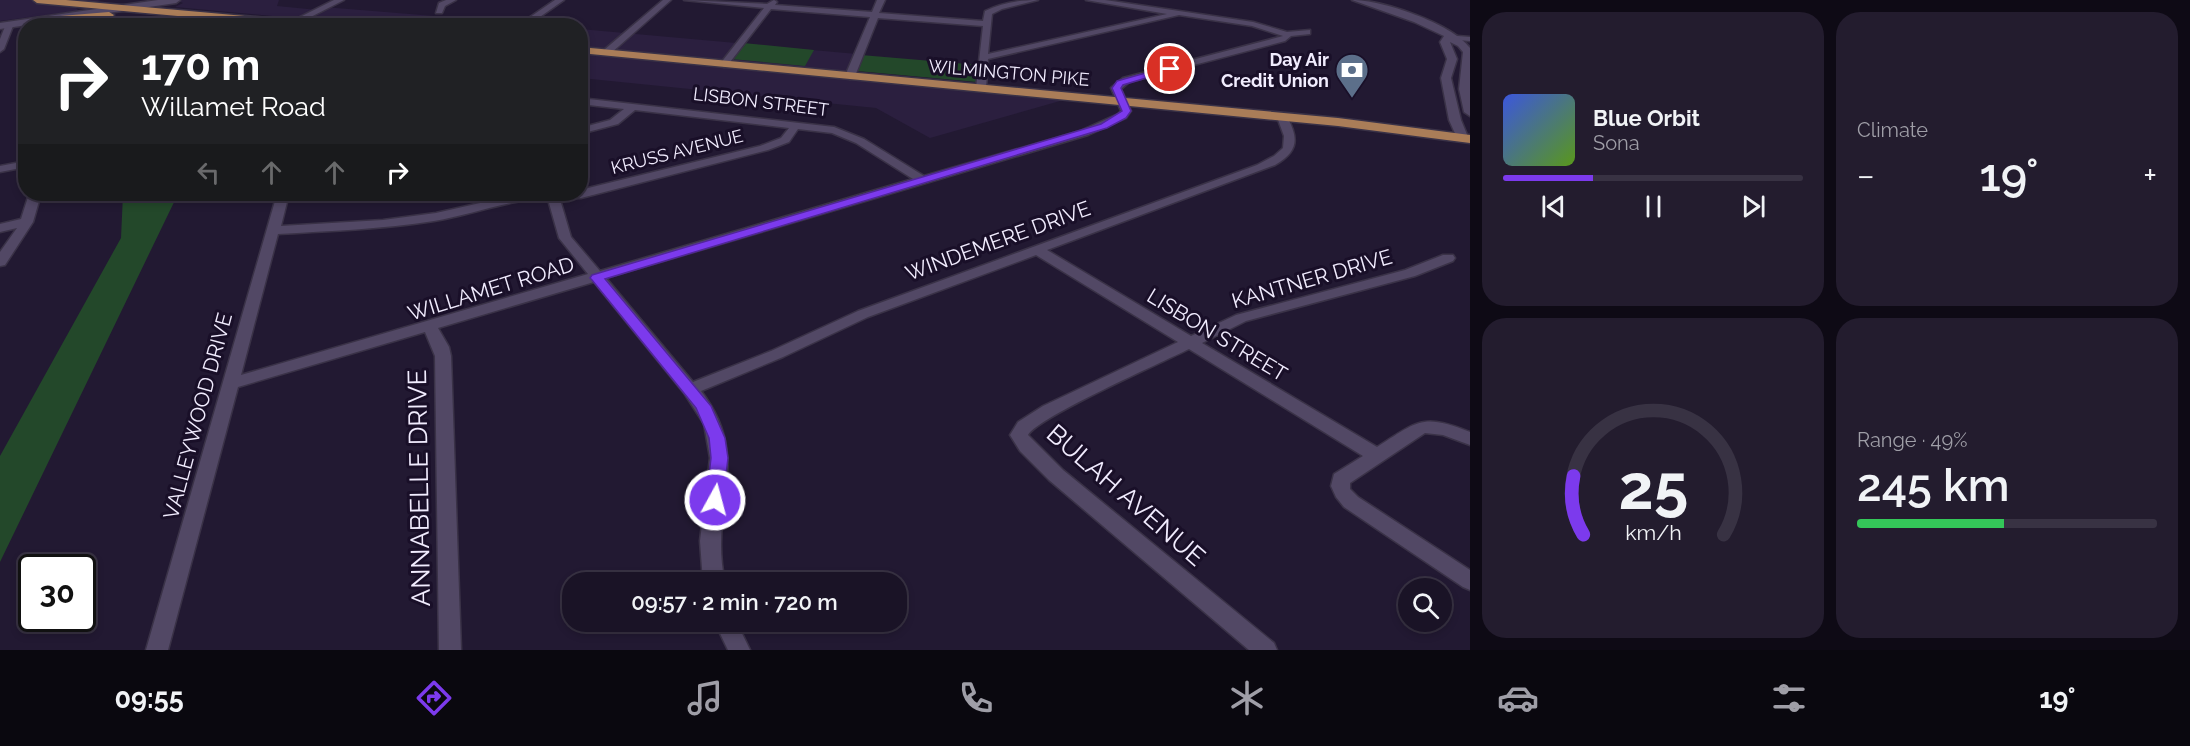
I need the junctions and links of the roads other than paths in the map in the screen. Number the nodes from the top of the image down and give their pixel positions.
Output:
1 (37, 0) edge
2 (176, 0) edge
3 (340, 0) edge
4 (452, 0) edge
5 (560, 0) edge
6 (667, 0) edge
7 (688, 0) edge
8 (881, 0) edge
9 (1034, 0) edge
10 (1090, 0) edge
11 (1356, 0) edge
12 (772, 3) edge
13 (89, 5) junction
14 (127, 9) junction
15 (439, 11) dead end
16 (172, 12) junction
17 (1179, 13) junction
18 (874, 15) junction
19 (65, 18) joint
20 (79, 18) edge
21 (237, 18) edge
22 (302, 18) edge
23 (533, 18) edge
24 (987, 24) junction
25 (5, 26) edge
26 (1306, 32) dead end
27 (1287, 34) junction
28 (1448, 37) junction
29 (1470, 39) edge
30 (0, 50) edge
31 (588, 51) edge
32 (607, 52) junction
33 (983, 58) junction
34 (724, 64) junction
35 (850, 76) junction
36 (981, 88) junction
37 (588, 102) edge
38 (1121, 102) junction
39 (633, 107) junction
40 (1470, 112) edge
41 (1282, 117) junction
42 (796, 125) junction
43 (588, 129) edge
44 (1466, 138) edge
45 (18, 166) edge
46 (0, 169) edge
47 (924, 181) junction
48 (588, 193) edge
49 (34, 201) edge
50 (281, 201) edge
51 (504, 201) edge
52 (556, 201) edge
53 (27, 222) junction
54 (0, 228) edge
55 (274, 230) junction
56 (1037, 250) junction
57 (1448, 258) dead end
58 (0, 262) edge
59 (597, 278) junction
60 (430, 327) junction
61 (1188, 343) junction
62 (230, 384) junction
63 (690, 389) junction
64 (1470, 439) edge
65 (1376, 455) junction
66 (713, 572) edge
67 (1470, 581) edge
68 (730, 632) edge
69 (157, 650) edge
70 (450, 650) edge
71 (739, 650) edge
72 (1266, 650) edge

1 - 13 main road
2 - 13 main road
2 - 14 street
2 - 16 street
3 - 22 street
4 - 15 street
5 - 23 street
6 - 32 street
7 - 12 street
8 - 18 street
9 - 24 street
10 - 17 street
11 - 28 street
12 - 18 street
12 - 34 street
13 - 14 main road
13 - 19 street
14 - 16 main road
14 - 19 street
16 - 20 main road
16 - 21 main road
17 - 27 street
17 - 33 street
18 - 24 street
18 - 35 street
24 - 33 street
25 - 30 street
26 - 27 street, WILLAMET ROAD
27 - 38 street, WILLAMET ROAD
28 - 29 street
28 - 40 street
28 - 44 street
31 - 32 main road, WILMINGTON PIKE
32 - 34 main road, WILMINGTON PIKE
33 - 36 street
34 - 35 main road, WILMINGTON PIKE
35 - 36 main road, WILMINGTON PIKE
36 - 38 main road, WILMINGTON PIKE
37 - 39 street, LISBON STREET
38 - 41 main road, WILMINGTON PIKE
38 - 47 street, WILLAMET ROAD
39 - 42 street, LISBON STREET
39 - 43 street
41 - 44 main road, WILMINGTON PIKE
41 - 56 street, WINDEMERE DRIVE
42 - 47 street, LISBON STREET
42 - 48 street, KRUSS AVENUE
45 - 46 street
47 - 59 street, WILLAMET ROAD
49 - 53 street
50 - 55 street, VALLEYWOOD DRIVE
51 - 55 street, KRUSS AVENUE
52 - 59 street
53 - 54 street
53 - 58 street
55 - 62 street, VALLEYWOOD DRIVE
56 - 61 street, LISBON STREET
56 - 63 street, WINDEMERE DRIVE
57 - 61 street, KANTNER DRIVE
59 - 60 street, WILLAMET ROAD
59 - 63 street
60 - 62 street, WILLAMET ROAD
60 - 70 street, ANNABELLE DRIVE
61 - 65 street, LISBON STREET
61 - 72 street, BULAH AVENUE
62 - 69 street, VALLEYWOOD DRIVE
63 - 66 street
64 - 65 street
65 - 67 street
68 - 71 street

